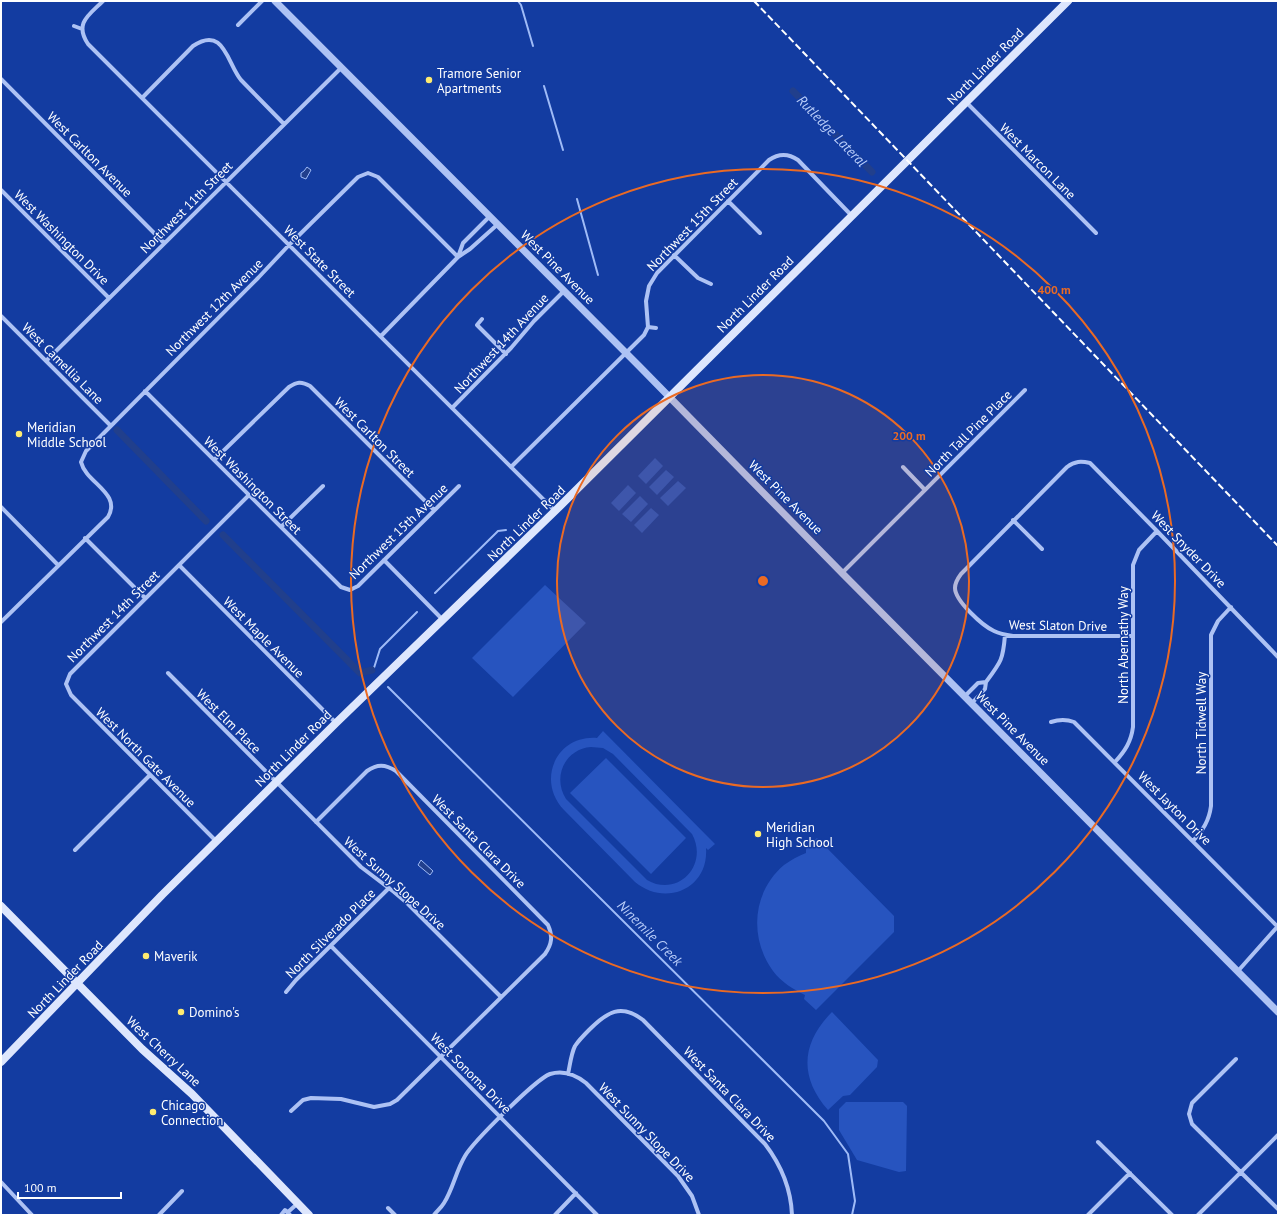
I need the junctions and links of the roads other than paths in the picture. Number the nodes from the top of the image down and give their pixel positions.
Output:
1 (103, 1) edge
2 (262, 1) edge
3 (275, 1) edge
4 (1068, 1) edge
5 (238, 25) dead end
6 (74, 26) dead end
7 (82, 29) junction
8 (341, 68) junction
9 (1, 79) edge
10 (142, 98) junction
11 (966, 102) junction
12 (284, 124) junction
13 (226, 182) junction
14 (1, 190) edge
15 (728, 201) junction
16 (490, 216) junction
17 (852, 216) junction
18 (498, 224) junction
19 (760, 233) dead end
20 (1096, 234) dead end
21 (164, 243) junction
22 (289, 245) junction
23 (674, 255) junction
24 (458, 258) junction
25 (710, 284) dead end
26 (564, 291) junction
27 (109, 298) junction
28 (1, 316) edge
29 (482, 319) dead end
30 (648, 326) junction
31 (656, 328) dead end
32 (381, 336) junction
33 (626, 352) junction
34 (506, 354) junction
35 (46, 361) junction
36 (1025, 390) dead end
37 (145, 391) junction
38 (670, 397) junction
39 (452, 408) junction
40 (110, 425) junction
41 (214, 460) junction
42 (511, 467) junction
43 (903, 467) dead end
44 (323, 486) dead end
45 (459, 486) dead end
46 (925, 490) junction
47 (249, 495) junction
48 (1, 507) edge
49 (434, 510) junction
50 (555, 511) junction
51 (1013, 520) junction
52 (281, 527) junction
53 (1157, 531) junction
54 (86, 538) junction
55 (1042, 549) dead end
56 (384, 560) junction
57 (58, 565) junction
58 (179, 565) junction
59 (842, 573) junction
60 (350, 590) joint
61 (145, 598) junction
62 (1231, 607) junction
63 (442, 619) junction
64 (1, 622) edge
65 (1005, 635) junction
66 (1133, 636) junction
67 (1278, 657) edge
68 (168, 673) dead end
69 (986, 682) junction
70 (66, 684) joint
71 (965, 696) junction
72 (972, 703) junction
73 (1051, 722) dead end
74 (336, 723) junction
75 (1115, 762) junction
76 (150, 775) junction
77 (276, 782) junction
78 (316, 822) junction
79 (1193, 841) junction
80 (216, 842) junction
81 (74, 850) dead end
82 (389, 888) junction
83 (1, 906) edge
84 (1278, 927) edge
85 (331, 946) junction
86 (1238, 972) junction
87 (77, 984) junction
88 (286, 992) dead end
89 (501, 998) junction
90 (1278, 1012) edge
91 (441, 1057) junction
92 (1236, 1059) dead end
93 (1, 1062) edge
94 (568, 1074) junction
95 (291, 1111) dead end
96 (501, 1118) junction
97 (1278, 1135) edge
98 (1098, 1142) dead end
99 (1240, 1172) junction
100 (1130, 1174) junction
101 (1, 1182) edge
102 (182, 1191) dead end
103 (576, 1193) junction
104 (297, 1204) junction
105 (388, 1208) dead end
106 (1278, 1209) edge
107 (289, 1214) edge
108 (32, 1215) edge
109 (159, 1215) edge
110 (281, 1215) edge
111 (309, 1215) edge
112 (395, 1215) edge
113 (434, 1215) edge
114 (555, 1215) edge
115 (597, 1215) edge
116 (699, 1215) edge
117 (792, 1215) edge
118 (1088, 1215) edge
119 (1172, 1215) edge
120 (1198, 1215) edge

1 - 7 street
2 - 5 street
3 - 8 street, West Pine Avenue
4 - 11 main road, North Linder Road
6 - 7 street
7 - 10 street, West State Street
8 - 12 street, Northwest 11th Street
8 - 16 street, West Pine Avenue
9 - 21 street, West Carlton Avenue
10 - 12 street
10 - 13 street, West State Street
11 - 17 main road, North Linder Road
11 - 20 street, West Marcon Lane
12 - 13 street, Northwest 11th Street
13 - 21 street, Northwest 11th Street
13 - 22 street, West State Street
14 - 27 street, West Washington Drive
15 - 17 street, Northwest 15th Street
15 - 19 street
15 - 23 street, Northwest 15th Street
16 - 18 street, West Pine Avenue
16 - 24 street
17 - 38 main road, North Linder Road
18 - 24 street
18 - 26 street, West Pine Avenue
21 - 27 street, Northwest 11th Street
22 - 24 street, Northwest 12th Avenue
22 - 32 street, West State Street
22 - 37 street, Northwest 12th Avenue
23 - 25 street
23 - 30 street, Northwest 15th Street
24 - 32 street
26 - 33 street, West Pine Avenue
26 - 34 street, Northwest 14th Avenue
27 - 35 street, Northwest 11th Street
28 - 35 street, West Camellia Lane
29 - 34 street
30 - 31 street
30 - 33 street
32 - 39 street, West State Street
33 - 38 street, West Pine Avenue
33 - 42 street
34 - 39 street, Northwest 14th Avenue
35 - 40 street, West Camellia Lane
36 - 46 street, North Tall Pine Place
37 - 40 street, Northwest 12th Avenue
37 - 41 street, West Washington Street
38 - 50 main road, North Linder Road
38 - 59 street, West Pine Avenue
39 - 42 street, West State Street
40 - 54 street, Northwest 12th Avenue
41 - 47 street, West Washington Street
41 - 49 street, West Carlton Street
42 - 50 street, West State Street
43 - 46 street, North Tall Pine Place
44 - 52 street
45 - 49 street, Northwest 15th Avenue
46 - 59 street, North Tall Pine Place
47 - 52 street, West Washington Street
47 - 58 street
48 - 57 street
49 - 56 street, Northwest 15th Avenue
50 - 63 main road, North Linder Road
51 - 53 street, West Snyder Drive
51 - 55 street
51 - 65 street, West Slaton Drive
52 - 60 street, West Washington Street
53 - 62 street, West Snyder Drive
53 - 66 street, North Abernathy Way
54 - 57 street
54 - 61 street
56 - 60 street, Northwest 15th Avenue
56 - 63 street
57 - 64 street
58 - 61 street, Northwest 14th Street
58 - 74 street, West Maple Avenue
59 - 71 street, West Pine Avenue
61 - 70 street, Northwest 14th Street
62 - 67 street, West Snyder Drive
62 - 79 street, North Tidwell Way
63 - 74 main road, North Linder Road
65 - 66 street, West Slaton Drive
65 - 69 street
66 - 75 street, North Abernathy Way
68 - 77 street, West Elm Place
69 - 71 street
69 - 72 street
70 - 76 street, West North Gate Avenue
71 - 72 street, West Pine Avenue
72 - 86 street, West Pine Avenue
73 - 75 street, West Jayton Drive
74 - 77 main road, North Linder Road
75 - 79 street, West Jayton Drive
76 - 80 street, West North Gate Avenue
76 - 81 street
77 - 78 street, West Sunny Slope Drive
77 - 80 main road, North Linder Road
78 - 82 street, West Sunny Slope Drive
78 - 89 street, West Santa Clara Drive
79 - 84 street, West Jayton Drive
80 - 87 main road, North Linder Road
82 - 85 street, North Silverado Place
82 - 89 street, West Sunny Slope Drive
83 - 87 main road, West Cherry Lane
84 - 86 street
85 - 88 street, North Silverado Place
85 - 91 street, West Sonoma Drive
86 - 90 street, West Pine Avenue
87 - 93 main road, North Linder Road
87 - 104 main road, West Cherry Lane
89 - 91 street
91 - 95 street
91 - 96 street, West Sonoma Drive
92 - 99 street
94 - 96 street
94 - 116 street, West Sunny Slope Drive
94 - 117 street, West Santa Clara Drive
96 - 103 street, West Sonoma Drive
96 - 113 street
97 - 99 street
98 - 100 street
99 - 106 street
99 - 120 street
100 - 118 street
100 - 119 street
101 - 108 street
102 - 109 street
103 - 114 street
103 - 115 street, West Sonoma Drive
104 - 107 street
104 - 111 main road, West Cherry Lane
105 - 112 street
107 - 110 street

